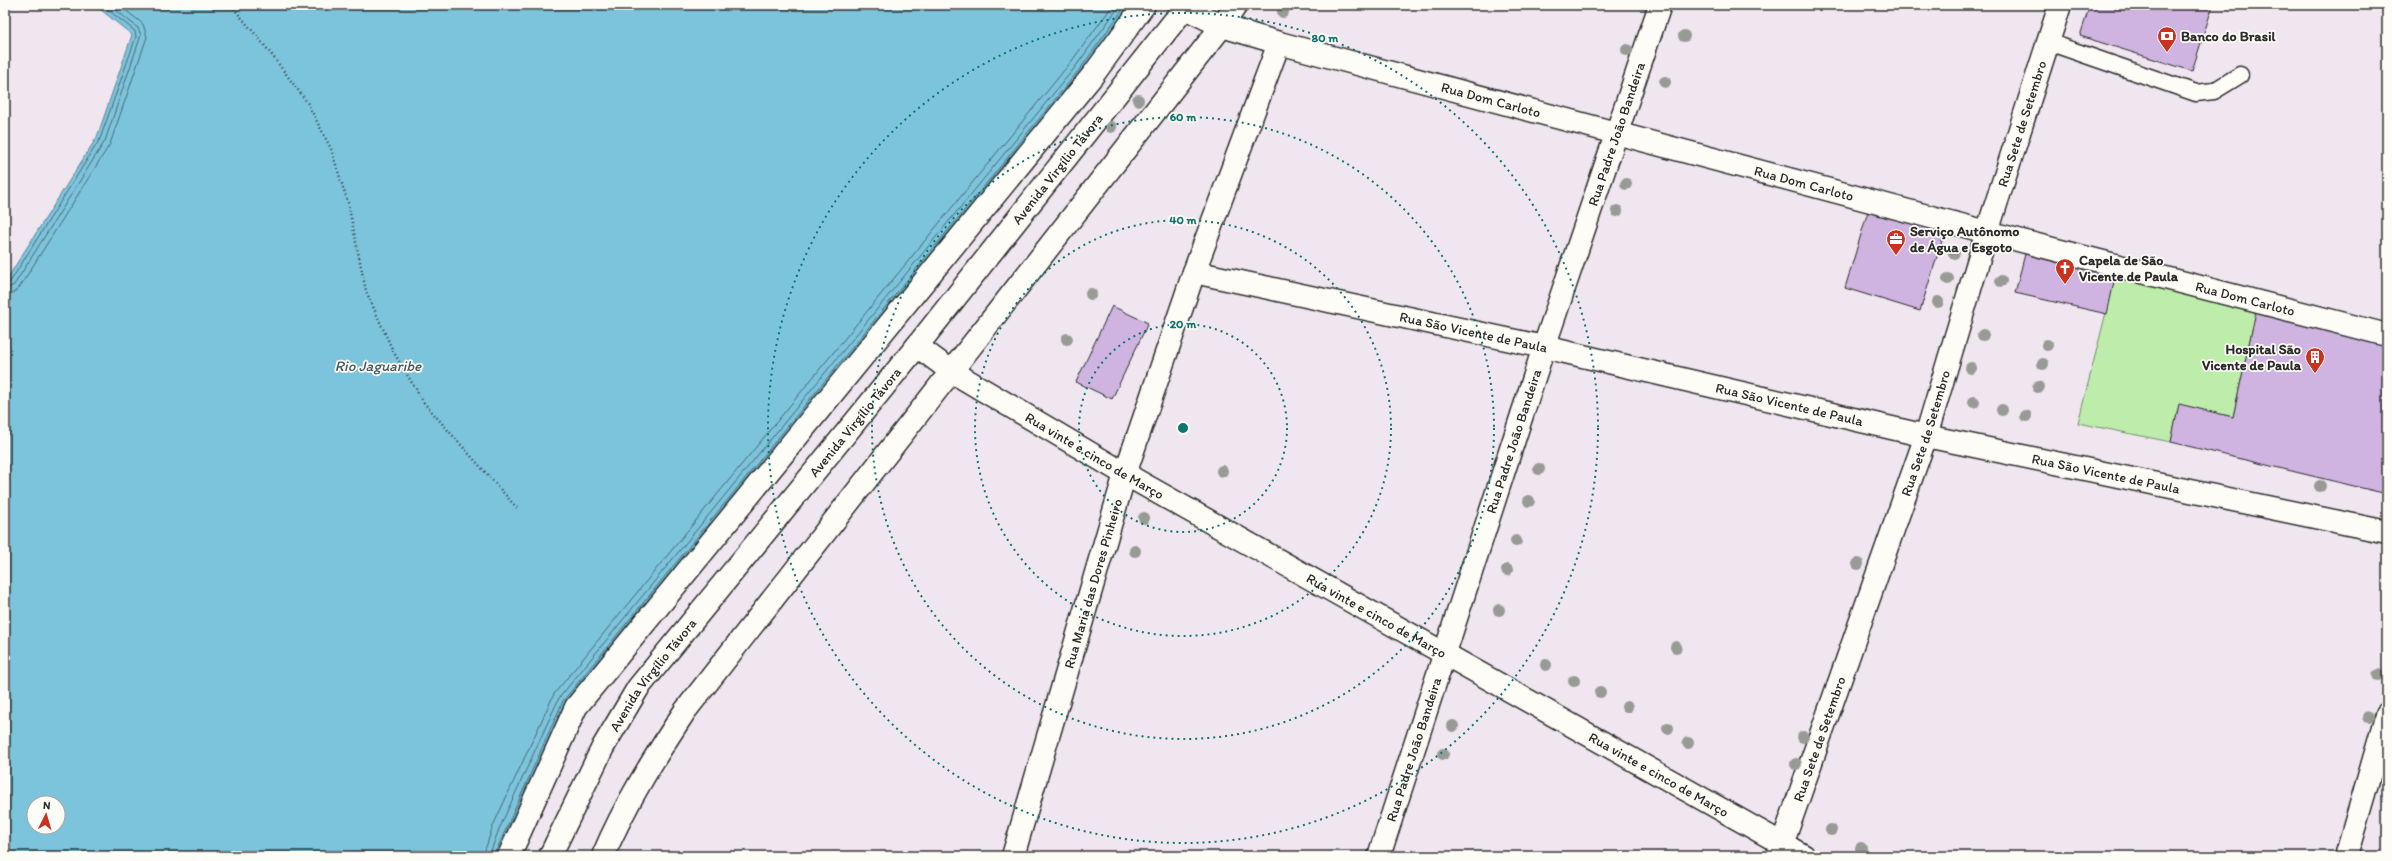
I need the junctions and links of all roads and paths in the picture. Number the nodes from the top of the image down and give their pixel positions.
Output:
1 (231, 5) edge
2 (1144, 5) edge
3 (1236, 5) edge
4 (1660, 5) edge
5 (2060, 5) edge
6 (1186, 7) edge
7 (1222, 26) junction
8 (2048, 42) junction
9 (1279, 43) junction
10 (2240, 75) dead end
11 (1618, 134) junction
12 (1987, 232) junction
13 (1194, 272) junction
14 (2387, 335) edge
15 (917, 346) junction
16 (1544, 347) junction
17 (952, 371) junction
18 (1926, 436) junction
19 (1125, 474) junction
20 (517, 508) dead end
21 (2387, 532) edge
22 (1445, 655) junction
23 (2386, 722) edge
24 (1780, 850) edge
25 (509, 856) edge
26 (550, 856) edge
27 (603, 856) edge
28 (1013, 856) edge
29 (1379, 856) edge
30 (1804, 856) edge
31 (2346, 856) edge

1 - 20 path
2 - 25 street
3 - 7 street
4 - 11 street, Rua Padre João Bandeira
5 - 8 street, Rua Sete de Setembro
6 - 7 street, Rua Dom Carloto
6 - 15 street, Avenida Virgílio Távora
7 - 9 street, Rua Dom Carloto
7 - 17 street
8 - 10 lane
8 - 12 street, Rua Sete de Setembro
9 - 11 street, Rua Dom Carloto
9 - 13 street, Rua Maria das Dores Pinheiro
11 - 12 street, Rua Dom Carloto
11 - 16 street, Rua Padre João Bandeira
12 - 14 street, Rua Dom Carloto
12 - 18 street, Rua Sete de Setembro
13 - 16 street, Rua São Vicente de Paula
13 - 19 street, Rua Maria das Dores Pinheiro
15 - 17 street, Rua vinte e cinco de Março
15 - 26 street, Avenida Virgílio Távora
16 - 18 street, Rua São Vicente de Paula
16 - 22 street, Rua Padre João Bandeira
17 - 19 street, Rua vinte e cinco de Março
17 - 27 street
18 - 21 street, Rua São Vicente de Paula
18 - 24 street, Rua Sete de Setembro
19 - 22 street, Rua vinte e cinco de Março
19 - 28 street, Rua Maria das Dores Pinheiro
22 - 24 street, Rua vinte e cinco de Março
22 - 29 street, Rua Padre João Bandeira
23 - 31 street
24 - 30 street, Rua vinte e cinco de Março

